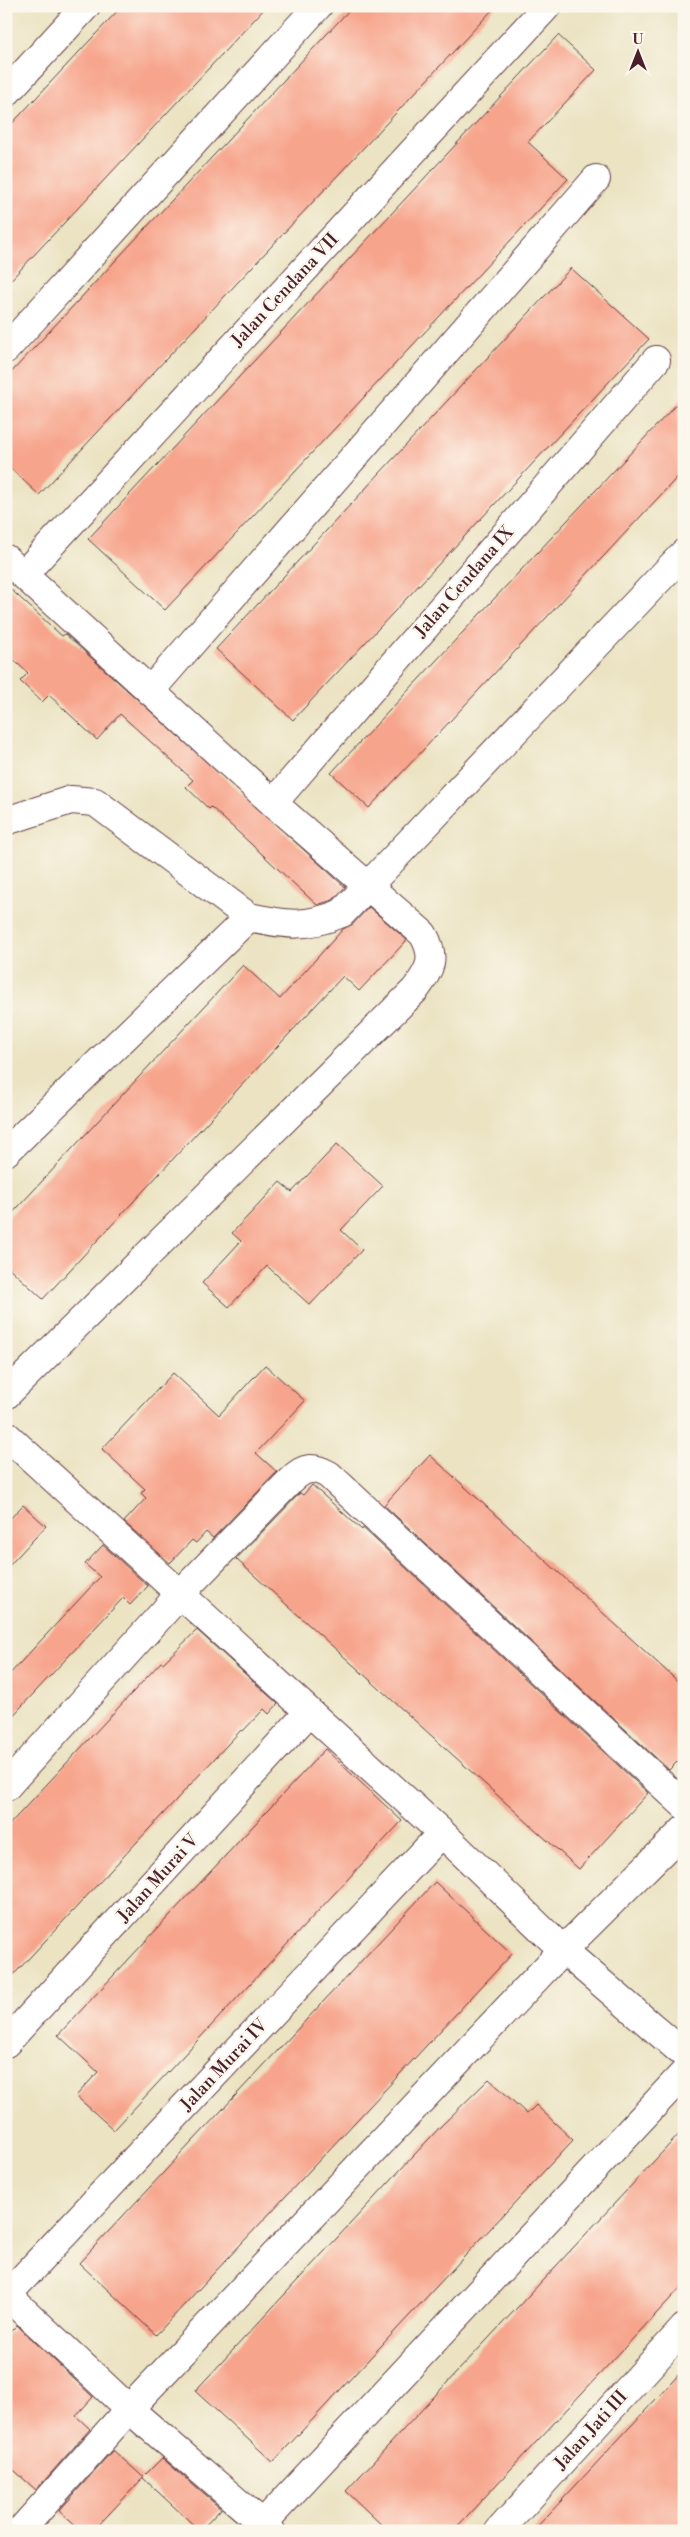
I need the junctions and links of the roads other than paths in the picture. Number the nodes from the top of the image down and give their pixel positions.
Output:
1 (86, 6) edge
2 (318, 6) edge
3 (547, 6) edge
4 (6, 93) edge
5 (596, 178) dead end
6 (6, 349) edge
7 (656, 360) dead end
8 (684, 554) edge
9 (14, 567) edge
10 (150, 691) junction
11 (273, 803) junction
12 (6, 821) edge
13 (367, 887) junction
14 (249, 916) junction
15 (6, 1152) edge
16 (6, 1395) edge
17 (11, 1450) edge
18 (181, 1592) junction
19 (309, 1712) junction
20 (6, 1787) edge
21 (684, 1805) edge
22 (684, 1830) edge
23 (442, 1833) junction
24 (563, 1950) junction
25 (6, 2043) edge
26 (684, 2054) edge
27 (684, 2073) edge
28 (7, 2295) edge
29 (684, 2328) edge
30 (129, 2408) junction
31 (263, 2528) edge
32 (20, 2531) edge
33 (499, 2531) edge

1 - 4 street
2 - 6 street
3 - 9 street, Jalan Cendana VII
5 - 10 street
7 - 11 street, Jalan Cendana IX
8 - 13 street
9 - 10 street
10 - 11 street
11 - 13 street
12 - 14 street
13 - 14 street
13 - 16 street
14 - 15 street
17 - 18 street
18 - 19 street
18 - 20 street
18 - 21 street
19 - 23 street
19 - 25 street, Jalan Murai V
22 - 24 street
23 - 24 street
23 - 28 street, Jalan Murai IV
24 - 26 street
24 - 30 street
27 - 31 street
28 - 30 street
29 - 33 street, Jalan Jati III
30 - 31 street
30 - 32 street

